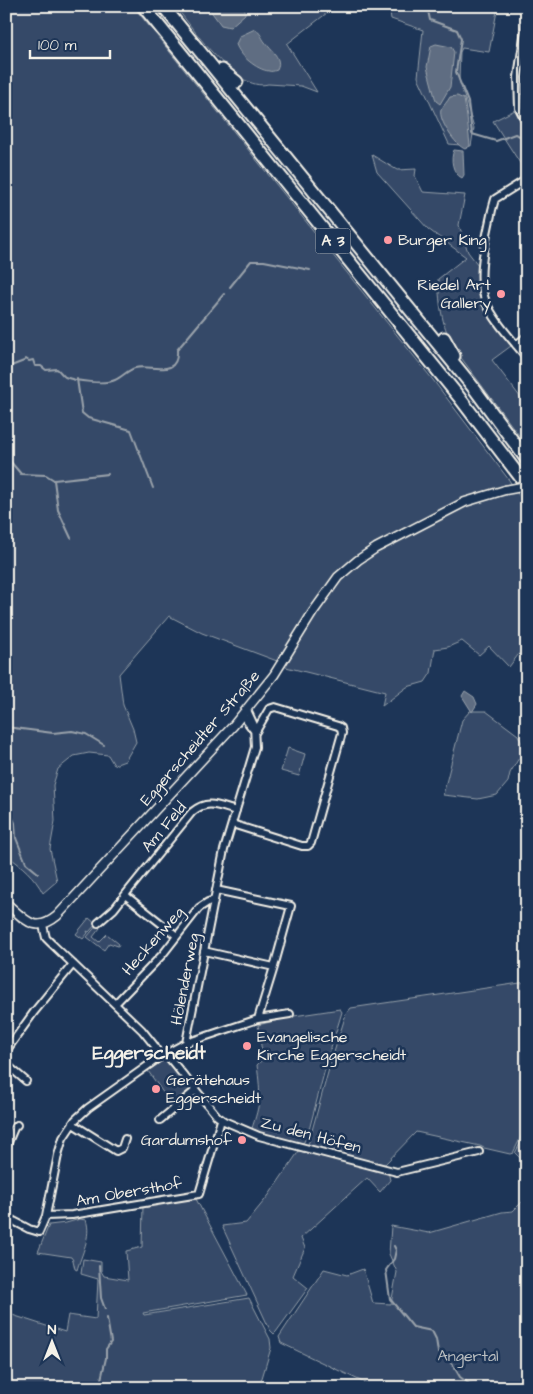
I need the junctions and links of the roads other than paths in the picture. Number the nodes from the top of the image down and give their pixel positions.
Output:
1 (143, 6) edge
2 (163, 6) edge
3 (527, 16) edge
4 (201, 52) junction
5 (237, 82) dead end
6 (527, 124) edge
7 (527, 179) edge
8 (527, 336) edge
9 (444, 338) dead end
10 (516, 344) junction
11 (527, 358) edge
12 (473, 387) junction
13 (527, 460) edge
14 (527, 486) edge
15 (245, 713) junction
16 (255, 733) junction
17 (236, 811) junction
18 (232, 824) junction
19 (216, 890) junction
20 (125, 895) junction
21 (214, 900) junction
22 (6, 903) edge
23 (98, 923) dead end
24 (43, 925) junction
25 (177, 936) junction
26 (204, 951) junction
27 (73, 964) junction
28 (274, 966) junction
29 (115, 1004) junction
30 (290, 1014) dead end
31 (258, 1020) junction
32 (186, 1043) junction
33 (6, 1051) edge
34 (163, 1056) junction
35 (6, 1064) edge
36 (26, 1081) dead end
37 (195, 1091) junction
38 (160, 1120) dead end
39 (221, 1120) junction
40 (73, 1124) junction
41 (17, 1125) dead end
42 (126, 1139) dead end
43 (6, 1147) edge
44 (480, 1152) dead end
45 (46, 1216) junction
46 (6, 1217) edge

1 - 14 highway, A 3
2 - 4 highway, A 3
3 - 6 street
4 - 5 highway
4 - 12 highway, A 3
7 - 10 street
8 - 10 street
9 - 12 highway
10 - 11 street
12 - 13 highway, A 3
14 - 15 street, Eggerscheidter Straße, bridge
15 - 16 street, Hölenderweg
15 - 24 street, Eggerscheidter Straße
16 - 17 street, Hölenderweg
16 - 18 street
17 - 18 street, Hölenderweg
17 - 20 street, Am Feld
18 - 19 street, Hölenderweg
19 - 21 street, Hölenderweg
19 - 28 street
20 - 23 street, Am Feld
20 - 25 street
21 - 25 street, Heckenweg
21 - 26 street, Hölenderweg
22 - 24 street
24 - 27 street, Zu den Höfen
25 - 29 street, Heckenweg
26 - 28 street
26 - 32 street, Hölenderweg
27 - 29 street, Zu den Höfen
27 - 33 street
28 - 31 street
29 - 34 street, Zu den Höfen
30 - 31 street
31 - 32 street
32 - 34 street, Hölenderweg
34 - 37 street, Zu den Höfen
34 - 40 street, Hölenderweg
35 - 36 street
37 - 38 street
37 - 39 street, Zu den Höfen
39 - 44 street, Zu den Höfen
39 - 45 street, Am Obersthof
40 - 42 street
40 - 45 street, Hölenderweg
41 - 43 street
45 - 46 street, Hölenderweg

